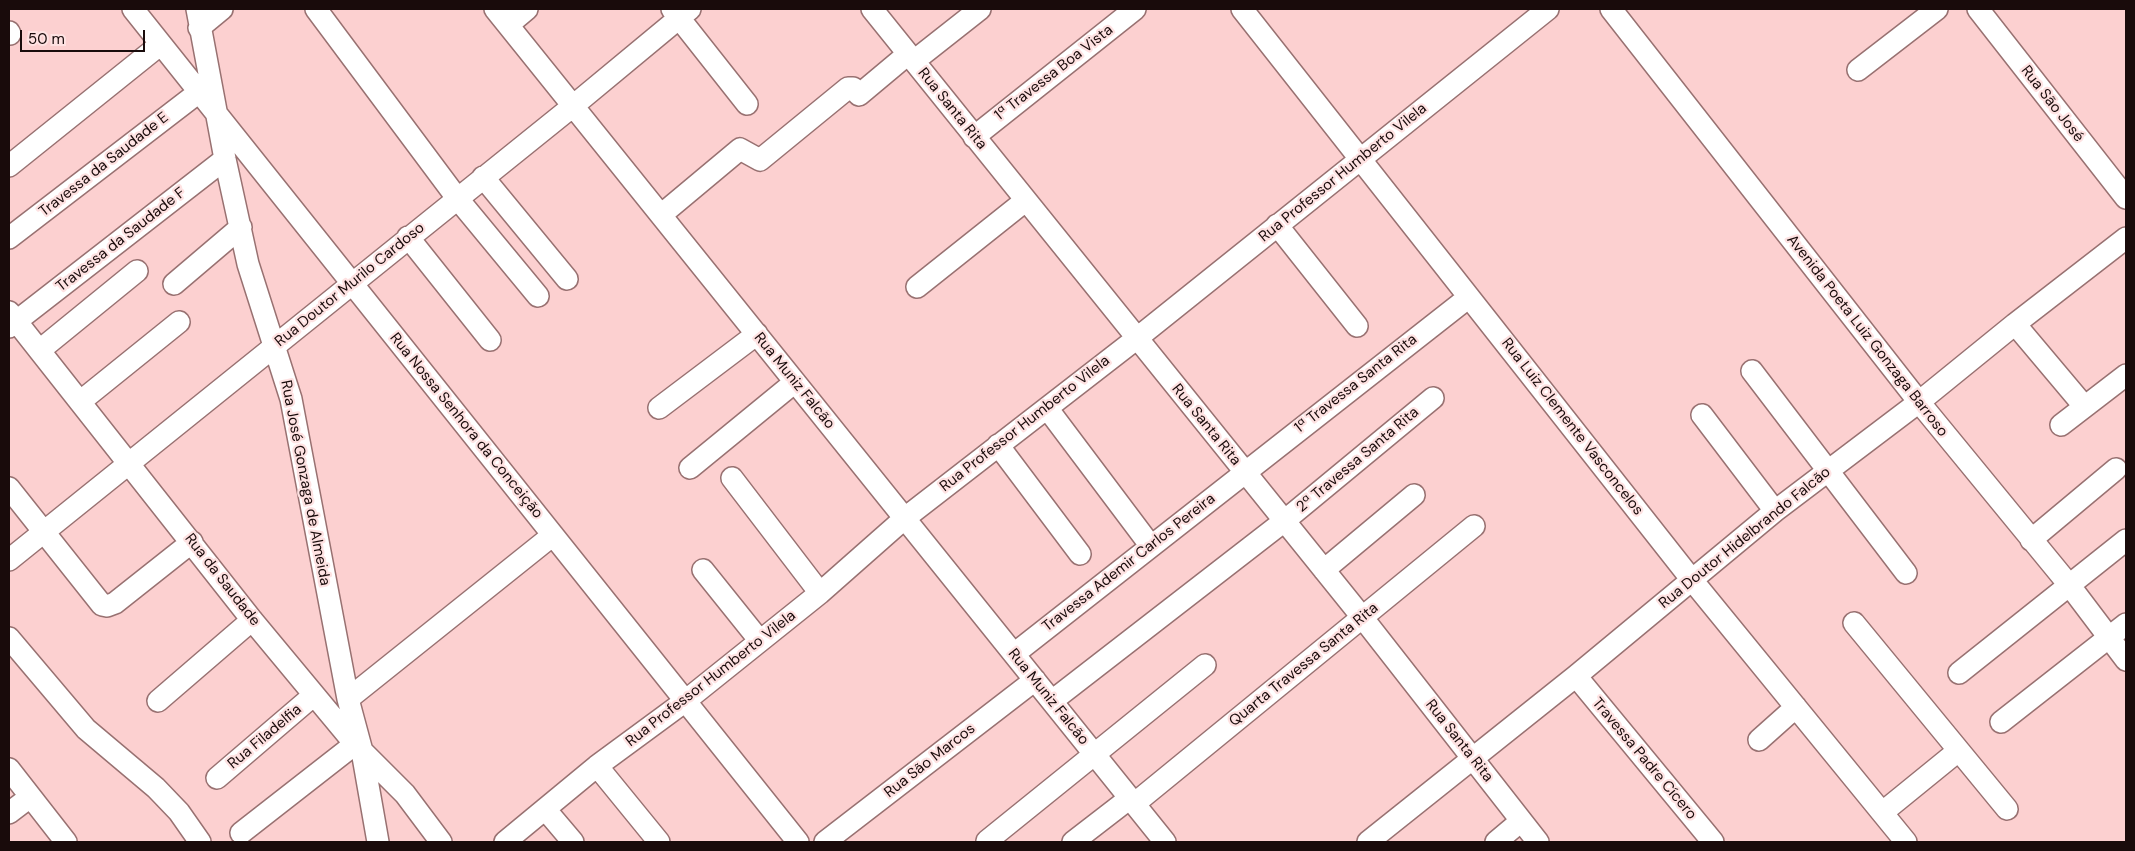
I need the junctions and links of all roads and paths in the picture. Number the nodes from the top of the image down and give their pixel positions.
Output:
1 (133, 9) edge
2 (222, 9) edge
3 (316, 9) edge
4 (527, 9) edge
5 (872, 9) edge
6 (980, 9) edge
7 (1135, 9) edge
8 (1242, 9) edge
9 (1548, 9) edge
10 (1611, 9) edge
11 (1937, 9) edge
12 (1978, 9) edge
13 (680, 12) edge
14 (502, 17) edge
15 (198, 19) edge
16 (162, 44) junction
17 (911, 58) junction
18 (1858, 70) dead end
19 (199, 92) junction
20 (747, 104) dead end
21 (573, 106) junction
22 (218, 115) junction
23 (974, 137) junction
24 (225, 159) junction
25 (1359, 159) junction
26 (9, 166) edge
27 (483, 177) junction
28 (457, 198) junction
29 (2126, 198) edge
30 (1025, 201) junction
31 (661, 215) junction
32 (1277, 225) junction
33 (237, 231) junction
34 (408, 237) junction
35 (9, 238) edge
36 (2126, 238) edge
37 (137, 271) dead end
38 (567, 278) dead end
39 (351, 283) junction
40 (174, 284) dead end
41 (917, 287) dead end
42 (538, 296) dead end
43 (1468, 297) junction
44 (11, 320) edge
45 (179, 322) dead end
46 (2015, 324) junction
47 (1357, 326) dead end
48 (757, 334) junction
49 (1136, 339) junction
50 (490, 340) dead end
51 (274, 345) junction
52 (40, 350) junction
53 (1752, 371) dead end
54 (2126, 374) edge
55 (795, 382) junction
56 (1433, 398) dead end
57 (81, 400) junction
58 (1919, 402) junction
59 (2084, 406) junction
60 (659, 408) dead end
61 (1047, 408) junction
62 (1702, 415) dead end
63 (2061, 425) dead end
64 (998, 444) junction
65 (128, 464) junction
66 (690, 468) dead end
67 (1828, 470) junction
68 (2116, 470) dead end
69 (1244, 472) junction
70 (732, 478) dead end
71 (9, 488) edge
72 (1414, 495) dead end
73 (1775, 511) junction
74 (904, 518) junction
75 (1284, 522) junction
76 (1474, 526) dead end
77 (43, 532) junction
78 (553, 535) junction
79 (2031, 540) junction
80 (2126, 540) edge
81 (192, 542) junction
82 (1150, 545) junction
83 (1080, 554) dead end
84 (9, 560) edge
85 (703, 570) dead end
86 (1324, 570) junction
87 (1906, 573) dead end
88 (1692, 580) junction
89 (2070, 586) junction
90 (820, 593) junction
91 (1362, 617) junction
92 (252, 620) junction
93 (1854, 623) dead end
94 (2126, 624) edge
95 (756, 636) junction
96 (9, 638) edge
97 (2109, 638) junction
98 (1014, 654) junction
99 (2126, 660) edge
100 (1205, 664) dead end
101 (1959, 673) dead end
102 (1576, 676) junction
103 (1035, 680) junction
104 (314, 695) junction
105 (348, 699) junction
106 (158, 701) dead end
107 (1052, 701) junction
108 (684, 702) junction
109 (1796, 707) junction
110 (2001, 722) dead end
111 (1759, 740) dead end
112 (359, 748) junction
113 (1958, 751) junction
114 (1093, 753) junction
115 (1472, 759) junction
116 (597, 766) junction
117 (9, 769) edge
118 (217, 778) dead end
119 (30, 797) junction
120 (1132, 801) junction
121 (1890, 806) junction
122 (545, 808) junction
123 (2007, 809) dead end
124 (9, 813) edge
125 (1521, 821) junction
126 (241, 833) dead end
127 (372, 839) edge
128 (987, 841) dead end
129 (66, 842) edge
130 (200, 842) edge
131 (441, 842) edge
132 (505, 842) edge
133 (573, 842) edge
134 (659, 842) edge
135 (798, 842) edge
136 (825, 842) edge
137 (1073, 842) edge
138 (1165, 842) edge
139 (1368, 842) edge
140 (1496, 842) edge
141 (1538, 842) edge
142 (1713, 842) edge
143 (1906, 842) edge

1 - 16 street, Rua Nossa Senhora da Conceição
2 - 15 street
3 - 28 street
4 - 14 street
5 - 17 street, Rua Santa Rita
6 - 17 street
7 - 23 street, 1ª Travessa Boa Vista
8 - 25 street, Rua Luiz Clemente Vasconcelos
9 - 25 street, Rua Professor Humberto Vilela
10 - 58 street, Avenida Poeta Luiz Gonzaga Barroso
11 - 18 street
12 - 29 street, Rua São José
13 - 20 street
13 - 21 street, Rua Doutor Murilo Cardoso
14 - 21 street, Rua Muniz Falcão
15 - 22 street, Rua José Gonzaga de Almeida
16 - 19 street, Rua Nossa Senhora da Conceição
16 - 26 street
17 - 23 street, Rua Santa Rita
17 - 31 street
19 - 22 street, Rua Nossa Senhora da Conceição
19 - 35 street, Travessa da Saudade E
21 - 27 street, Rua Doutor Murilo Cardoso
21 - 31 street, Rua Muniz Falcão
22 - 24 street, Rua José Gonzaga de Almeida
22 - 39 street, Rua Nossa Senhora da Conceição
23 - 30 street, Rua Santa Rita
24 - 33 street, Rua José Gonzaga de Almeida
24 - 44 street, Travessa da Saudade F
25 - 32 street, Rua Professor Humberto Vilela
25 - 43 street, Rua Luiz Clemente Vasconcelos
27 - 28 street, Rua Doutor Murilo Cardoso
27 - 38 street
28 - 34 street, Rua Doutor Murilo Cardoso
28 - 42 street
30 - 41 street
30 - 49 street, Rua Santa Rita
31 - 48 street, Rua Muniz Falcão
32 - 47 street
32 - 49 street, Rua Professor Humberto Vilela
33 - 40 street
33 - 51 street, Rua José Gonzaga de Almeida
34 - 39 street, Rua Doutor Murilo Cardoso
34 - 50 street
36 - 46 street, Rua Doutor Hidelbrando Falcão
37 - 52 street
39 - 51 street, Rua Doutor Murilo Cardoso
39 - 78 street, Rua Nossa Senhora da Conceição
43 - 69 street, 1ª Travessa Santa Rita
43 - 88 street, Rua Luiz Clemente Vasconcelos
44 - 52 street, Rua da Saudade
45 - 57 street
46 - 58 street, Rua Doutor Hidelbrando Falcão
46 - 59 street
48 - 55 street, Rua Muniz Falcão
48 - 60 street
49 - 61 street, Rua Professor Humberto Vilela
49 - 69 street, Rua Santa Rita
51 - 65 street, Rua Doutor Murilo Cardoso
51 - 105 street, Rua José Gonzaga de Almeida
52 - 57 street, Rua da Saudade
53 - 67 street
54 - 59 street
55 - 66 street
55 - 74 street, Rua Muniz Falcão
56 - 75 street, 2ª Travessa Santa Rita
57 - 65 street, Rua da Saudade
58 - 67 street, Rua Doutor Hidelbrando Falcão
58 - 79 street, Avenida Poeta Luiz Gonzaga Barroso
59 - 63 street
61 - 64 street, Rua Professor Humberto Vilela
61 - 82 street
62 - 73 street
64 - 74 street, Rua Professor Humberto Vilela
64 - 83 street
65 - 77 street, Rua Doutor Murilo Cardoso
65 - 81 street, Rua da Saudade
67 - 73 street, Rua Doutor Hidelbrando Falcão
67 - 87 street
68 - 79 street
69 - 75 street, Rua Santa Rita
69 - 82 street, Travessa Ademir Carlos Pereira
70 - 90 street
71 - 77 street
72 - 86 street
73 - 88 street, Rua Doutor Hidelbrando Falcão
74 - 90 street, Rua Professor Humberto Vilela
74 - 98 street, Rua Muniz Falcão
75 - 86 street, Rua Santa Rita
75 - 107 street, 2ª Travessa Santa Rita
76 - 91 street, Quarta Travessa Santa Rita
77 - 81 street
77 - 84 street, Rua Doutor Murilo Cardoso
78 - 105 street
78 - 108 street, Rua Nossa Senhora da Conceição
79 - 89 street, Avenida Poeta Luiz Gonzaga Barroso
80 - 89 street
81 - 92 street, Rua da Saudade
82 - 98 street, Travessa Ademir Carlos Pereira
85 - 95 street
86 - 91 street, Rua Santa Rita
88 - 102 street, Rua Doutor Hidelbrando Falcão
88 - 109 street, Rua Luiz Clemente Vasconcelos
89 - 97 street, Avenida Poeta Luiz Gonzaga Barroso
89 - 101 street
90 - 95 street, Rua Professor Humberto Vilela
91 - 115 street, Rua Santa Rita
91 - 120 street, Quarta Travessa Santa Rita
92 - 104 street, Rua da Saudade
92 - 106 street
93 - 113 street
94 - 97 street
95 - 108 street, Rua Professor Humberto Vilela
96 - 130 street
97 - 99 street, Avenida Poeta Luiz Gonzaga Barroso
97 - 110 street
98 - 103 street, Rua Muniz Falcão
100 - 114 street, Rua Muniz Falcão
102 - 115 street, Rua Doutor Hidelbrando Falcão
102 - 142 street, Travessa Padre Cícero
103 - 107 street, Rua Muniz Falcão
103 - 136 street, Rua São Marcos
104 - 112 street, Rua da Saudade
104 - 118 street, Rua Filadelfia
105 - 112 street, Rua José Gonzaga de Almeida
107 - 114 street, Rua Muniz Falcão
108 - 116 street, Rua Professor Humberto Vilela
108 - 135 street, Rua Nossa Senhora da Conceição
109 - 111 street
109 - 121 street, Rua Luiz Clemente Vasconcelos
112 - 126 street
112 - 127 street, Rua José Gonzaga de Almeida
112 - 131 street, Rua da Saudade
113 - 121 street
113 - 123 street
114 - 120 street, Rua Muniz Falcão
114 - 128 street, Rua Muniz Falcão
115 - 125 street, Rua Santa Rita
115 - 139 street, Rua Doutor Hidelbrando Falcão
116 - 122 street, Rua Professor Humberto Vilela
116 - 134 street
117 - 119 street
119 - 124 street
119 - 129 street
120 - 137 street
120 - 138 street, Rua Muniz Falcão
121 - 143 street, Rua Luiz Clemente Vasconcelos
122 - 132 street, Rua Professor Humberto Vilela
122 - 133 street
125 - 140 street
125 - 141 street, Rua Santa Rita

